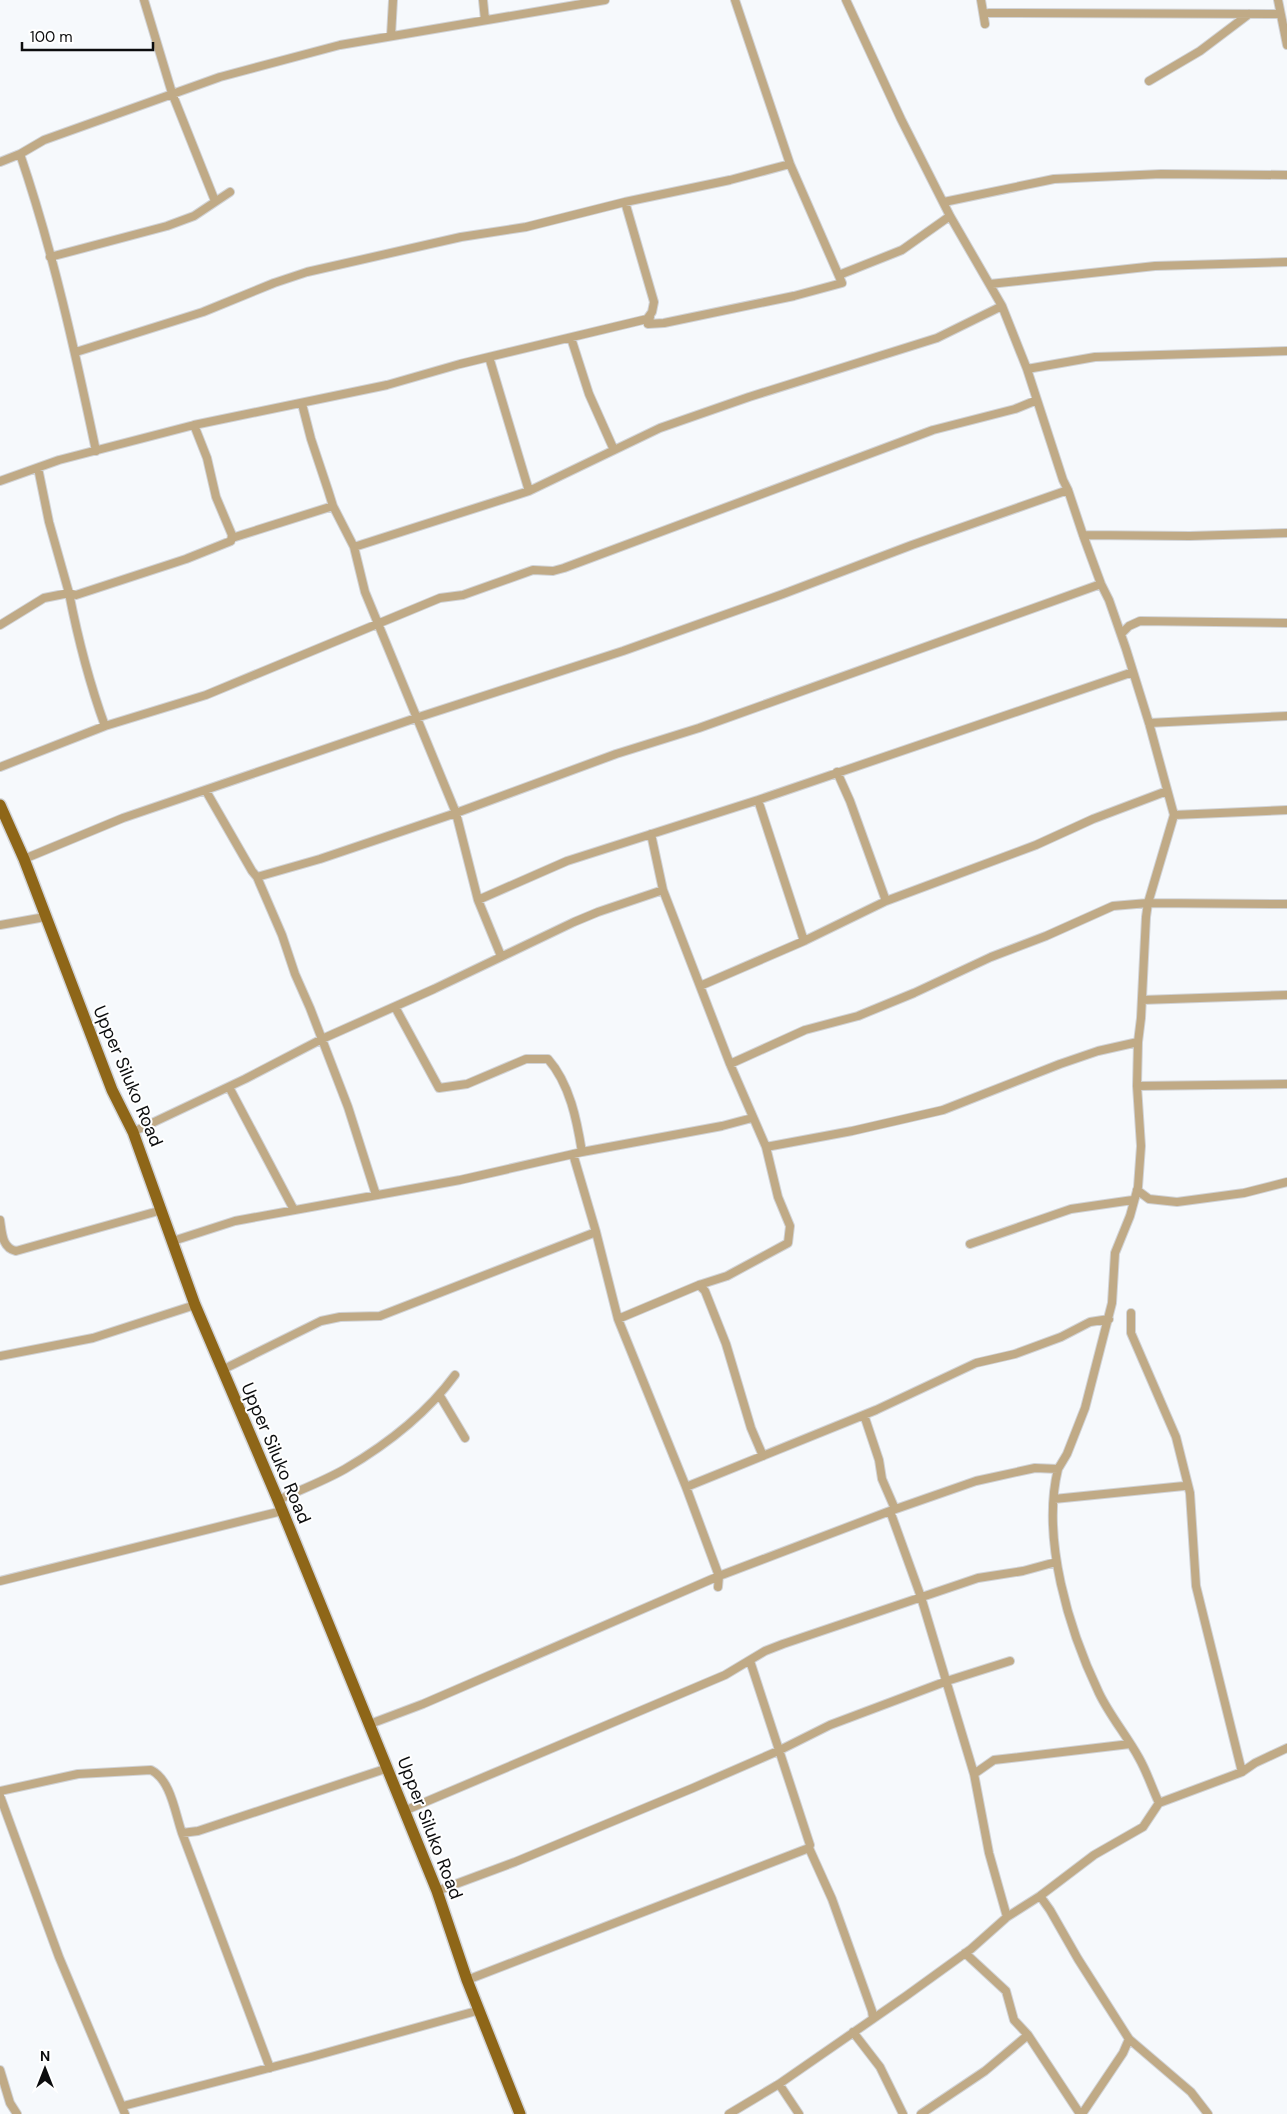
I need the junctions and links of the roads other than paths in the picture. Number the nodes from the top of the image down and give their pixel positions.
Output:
1 (144, 0) edge
2 (394, 0) edge
3 (483, 0) edge
4 (605, 0) edge
5 (735, 0) edge
6 (846, 0) edge
7 (981, 0) edge
8 (1278, 0) edge
9 (989, 13) dead end
10 (1250, 14) junction
11 (1283, 18) edge
12 (485, 20) junction
13 (985, 24) dead end
14 (391, 36) junction
15 (1287, 45) edge
16 (1149, 81) dead end
17 (172, 93) junction
18 (20, 154) junction
19 (0, 162) edge
20 (790, 164) junction
21 (1287, 175) edge
22 (230, 192) dead end
23 (215, 201) junction
24 (625, 202) junction
25 (944, 202) junction
26 (950, 216) junction
27 (50, 257) junction
28 (1287, 262) edge
29 (839, 275) junction
30 (990, 284) junction
31 (1002, 306) junction
32 (652, 312) junction
33 (570, 338) junction
34 (1287, 351) edge
35 (76, 352) junction
36 (489, 357) junction
37 (1027, 369) junction
38 (1037, 400) junction
39 (302, 404) junction
40 (194, 425) junction
41 (614, 450) junction
42 (96, 451) junction
43 (38, 468) junction
44 (0, 481) edge
45 (1068, 490) junction
46 (529, 491) junction
47 (333, 506) junction
48 (1287, 533) edge
49 (1083, 535) junction
50 (232, 538) junction
51 (354, 547) junction
52 (1101, 584) junction
53 (69, 594) junction
54 (1287, 623) edge
55 (378, 624) junction
56 (0, 625) edge
57 (1121, 634) junction
58 (1133, 672) junction
59 (1287, 716) edge
60 (416, 718) junction
61 (1149, 723) junction
62 (105, 726) junction
63 (0, 767) edge
64 (837, 772) junction
65 (206, 791) junction
66 (1167, 791) junction
67 (758, 800) junction
68 (0, 805) edge
69 (1287, 810) edge
70 (456, 813) junction
71 (1174, 815) junction
72 (651, 834) junction
73 (24, 859) junction
74 (257, 877) junction
75 (662, 890) junction
76 (478, 900) junction
77 (886, 901) junction
78 (1148, 902) junction
79 (1287, 904) edge
80 (45, 916) junction
81 (0, 925) edge
82 (804, 941) junction
83 (501, 956) junction
84 (700, 986) junction
85 (1287, 995) edge
86 (1142, 1000) junction
87 (394, 1007) junction
88 (322, 1039) junction
89 (1138, 1042) junction
90 (730, 1064) junction
91 (1286, 1084) edge
92 (1137, 1086) junction
93 (229, 1087) junction
94 (752, 1118) junction
95 (133, 1132) junction
96 (766, 1147) junction
97 (582, 1152) junction
98 (573, 1154) junction
99 (1287, 1182) edge
100 (1137, 1190) junction
101 (376, 1195) junction
102 (1133, 1200) junction
103 (162, 1210) junction
104 (294, 1210) junction
105 (0, 1220) edge
106 (596, 1232) junction
107 (173, 1241) junction
108 (970, 1244) dead end
109 (699, 1285) junction
110 (195, 1305) junction
111 (1131, 1313) dead end
112 (618, 1319) junction
113 (1109, 1319) junction
114 (0, 1356) edge
115 (222, 1370) junction
116 (456, 1375) dead end
117 (864, 1415) junction
118 (763, 1456) junction
119 (1058, 1469) junction
120 (686, 1486) junction
121 (1184, 1486) dead end
122 (1054, 1499) junction
123 (280, 1505) junction
124 (892, 1510) junction
125 (1056, 1562) junction
126 (719, 1576) junction
127 (0, 1581) edge
128 (718, 1587) dead end
129 (921, 1597) junction
130 (750, 1661) junction
131 (1010, 1661) dead end
132 (947, 1681) junction
133 (370, 1724) junction
134 (1130, 1744) junction
135 (1287, 1748) edge
136 (778, 1751) junction
137 (388, 1768) junction
138 (1242, 1772) junction
139 (974, 1774) junction
140 (0, 1791) edge
141 (0, 1796) edge
142 (1159, 1803) junction
143 (404, 1811) junction
144 (182, 1833) junction
145 (809, 1848) junction
146 (437, 1891) junction
147 (1040, 1896) junction
148 (1007, 1917) junction
149 (965, 1953) junction
150 (467, 1980) junction
151 (480, 2010) junction
152 (872, 2018) junction
153 (854, 2032) junction
154 (1028, 2035) junction
155 (1129, 2039) junction
156 (270, 2068) junction
157 (0, 2070) edge
158 (779, 2084) junction
159 (10, 2103) junction
160 (0, 2105) edge
161 (124, 2110) edge
162 (17, 2114) edge
163 (520, 2114) edge
164 (730, 2114) edge
165 (799, 2114) edge
166 (903, 2114) edge
167 (921, 2114) edge
168 (1081, 2114) edge
169 (1208, 2114) edge

1 - 17 street
2 - 14 street
3 - 12 street
4 - 12 street
5 - 20 street
6 - 25 street
7 - 13 street
8 - 11 street
9 - 10 street
10 - 11 street
10 - 16 street
11 - 15 street
12 - 14 street
14 - 17 street
17 - 18 street
17 - 23 street
18 - 19 street
18 - 27 street
20 - 24 street
20 - 29 street
21 - 25 street
22 - 23 street
23 - 27 street
24 - 32 street
24 - 35 street
25 - 26 street
26 - 29 street
26 - 30 street
27 - 35 street
28 - 30 street
29 - 32 street
30 - 31 street
31 - 37 street
31 - 41 street
32 - 33 street
33 - 36 street
33 - 41 street
34 - 37 street
35 - 42 street
36 - 39 street
36 - 46 street
37 - 38 street
38 - 45 street
38 - 55 street
39 - 40 street
39 - 47 street
40 - 42 street
40 - 50 street
41 - 46 street
42 - 43 street
43 - 44 street
43 - 53 street
45 - 49 street
45 - 60 street
46 - 51 street
47 - 50 street
47 - 51 street
48 - 49 street
49 - 52 street
50 - 53 street
51 - 55 street
52 - 57 street
52 - 70 street
53 - 56 street
53 - 62 street
54 - 57 street
55 - 60 street
55 - 62 street
57 - 58 street
58 - 61 street
58 - 64 street
59 - 61 street
60 - 65 street
60 - 70 street
61 - 66 street
62 - 63 street
64 - 67 street
64 - 77 street
65 - 73 street
65 - 74 street
66 - 71 street
66 - 77 street
67 - 72 street
67 - 82 street
68 - 73 main road, Upper Siluko Road
69 - 71 street
70 - 74 street
70 - 76 street
71 - 78 street
72 - 75 street
72 - 76 street
73 - 80 main road, Upper Siluko Road
74 - 88 street
75 - 83 street
75 - 84 street
76 - 83 street
77 - 82 street
78 - 79 street
78 - 86 street
78 - 90 street
80 - 81 street
80 - 95 main road, Upper Siluko Road
82 - 84 street
83 - 87 street
84 - 90 street
85 - 86 street
86 - 89 street
87 - 88 street
87 - 97 street
88 - 93 street
88 - 101 street
89 - 92 street
89 - 96 street
90 - 94 street
91 - 92 street
92 - 100 street
93 - 95 street
93 - 104 street
94 - 96 street
94 - 97 street
95 - 103 main road, Upper Siluko Road
96 - 109 street
97 - 98 street
98 - 101 street
98 - 106 street
99 - 100 street
100 - 102 street
101 - 104 street
102 - 108 street
102 - 113 street
103 - 105 street
103 - 107 main road, Upper Siluko Road
104 - 107 street
106 - 112 street
106 - 115 street
107 - 110 main road, Upper Siluko Road
109 - 112 street
109 - 118 street
110 - 114 street
110 - 115 main road, Upper Siluko Road
111 - 138 street
112 - 120 street
113 - 117 street
113 - 119 street
115 - 123 main road, Upper Siluko Road
116 - 123 street
117 - 118 street
117 - 124 street
118 - 120 street
119 - 122 street
119 - 124 street
120 - 126 street
121 - 122 street
122 - 125 street
123 - 127 street
123 - 133 main road, Upper Siluko Road
124 - 126 street
124 - 129 street
125 - 129 street
125 - 134 street
126 - 128 street
126 - 133 street
129 - 130 street
129 - 132 street
130 - 136 street
130 - 143 street
131 - 132 street
132 - 136 street
132 - 139 street
133 - 137 main road, Upper Siluko Road
134 - 139 street
134 - 142 street
135 - 138 street
136 - 145 street
136 - 146 street
137 - 143 main road, Upper Siluko Road
137 - 144 street
138 - 142 street
139 - 148 street
140 - 144 street
141 - 161 street
142 - 147 street
143 - 146 main road, Upper Siluko Road
144 - 156 street
145 - 150 street
145 - 152 street
146 - 150 main road, Upper Siluko Road
147 - 148 street
147 - 155 street
148 - 149 street
149 - 152 street
149 - 154 street
150 - 151 main road, Upper Siluko Road
151 - 156 street
151 - 163 main road, Upper Siluko Road
152 - 153 street
153 - 158 street
153 - 166 street
154 - 167 street
154 - 168 street
155 - 168 street
155 - 169 street
156 - 161 street
157 - 159 street
158 - 164 street
158 - 165 street
159 - 160 street
159 - 162 street

